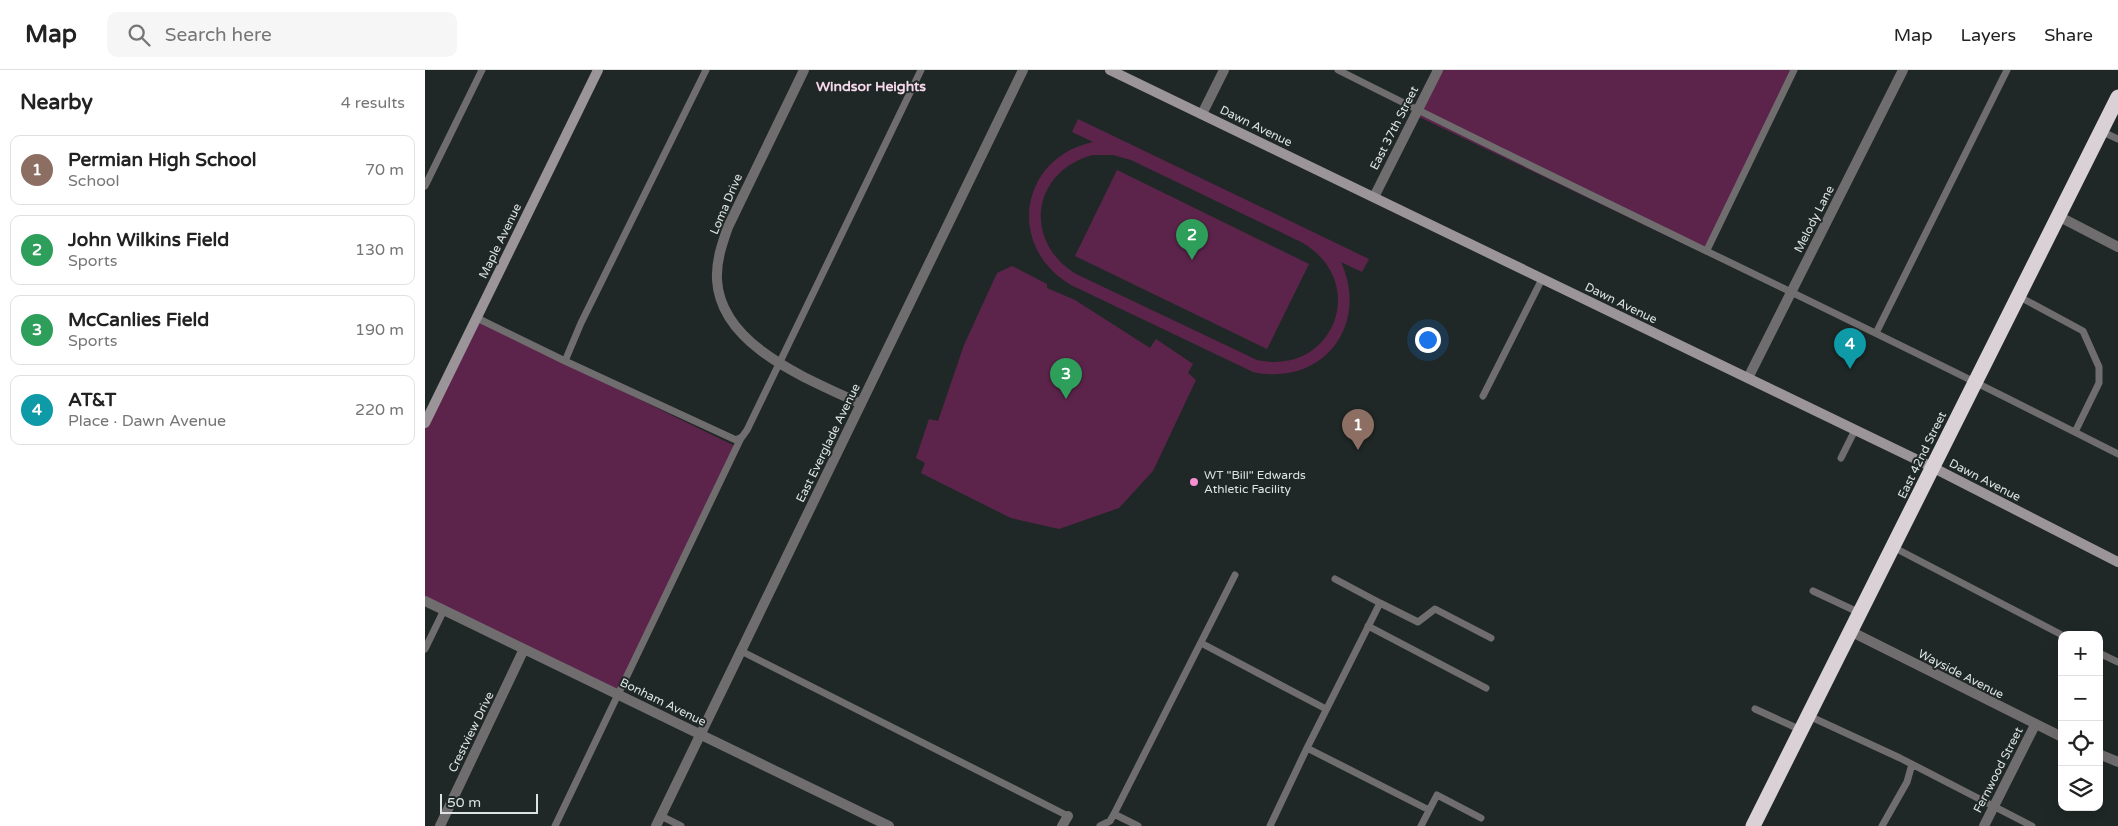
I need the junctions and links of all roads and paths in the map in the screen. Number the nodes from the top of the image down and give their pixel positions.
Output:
1 (482, 70) edge
2 (598, 70) edge
3 (705, 70) edge
4 (804, 70) edge
5 (921, 70) edge
6 (1023, 70) edge
7 (1110, 70) edge
8 (1224, 70) edge
9 (1338, 70) edge
10 (1437, 70) edge
11 (1794, 70) edge
12 (1903, 70) edge
13 (2007, 70) edge
14 (2118, 97) edge
15 (1417, 110) junction
16 (1202, 114) junction
17 (2101, 131) junction
18 (2118, 139) edge
19 (425, 186) edge
20 (1374, 197) junction
21 (2058, 216) junction
22 (2118, 247) edge
23 (1707, 250) junction
24 (1542, 279) junction
25 (1792, 291) junction
26 (2018, 296) junction
27 (477, 318) junction
28 (1876, 332) junction
29 (565, 361) junction
30 (779, 363) junction
31 (1748, 378) junction
32 (1975, 381) junction
33 (1483, 396) dead end
34 (861, 404) junction
35 (425, 423) edge
36 (1855, 430) junction
37 (2075, 432) junction
38 (741, 438) junction
39 (2118, 454) edge
40 (1841, 458) dead end
41 (1932, 467) junction
42 (1893, 546) junction
43 (2117, 558) edge
44 (1235, 575) dead end
45 (1335, 579) dead end
46 (1813, 591) dead end
47 (425, 601) edge
48 (1380, 603) junction
49 (444, 610) junction
50 (1859, 613) junction
51 (1368, 626) junction
52 (1850, 631) junction
53 (2058, 633) edge
54 (1491, 638) dead end
55 (1201, 643) junction
56 (425, 649) edge
57 (524, 649) junction
58 (741, 651) junction
59 (2103, 655) edge
60 (2118, 662) edge
61 (1486, 688) dead end
62 (619, 695) junction
63 (1326, 709) junction
64 (1755, 709) dead end
65 (1808, 715) junction
66 (2035, 725) junction
67 (1801, 730) junction
68 (700, 734) junction
69 (2058, 735) edge
70 (1307, 748) junction
71 (2103, 756) edge
72 (2118, 762) edge
73 (1912, 764) junction
74 (1994, 806) junction
75 (1429, 810) junction
76 (1114, 814) junction
77 (661, 816) junction
78 (1067, 816) joint
79 (1481, 818) dead end
80 (440, 826) edge
81 (555, 826) edge
82 (656, 826) edge
83 (681, 826) edge
84 (889, 826) edge
85 (1062, 826) edge
86 (1100, 826) edge
87 (1138, 826) edge
88 (1270, 826) edge
89 (1421, 826) edge
90 (1753, 826) edge
91 (1882, 826) edge
92 (1984, 826) edge
93 (2032, 826) edge

1 - 19 lane
2 - 27 street, Maple Avenue
3 - 29 lane
4 - 30 street, Loma Drive
5 - 30 lane
6 - 34 street, East Everglade Avenue
7 - 16 street, Dawn Avenue
8 - 16 street
9 - 15 lane
10 - 15 street, East 37th Street
11 - 23 lane
12 - 25 street, Melody Lane
13 - 28 lane
14 - 17 highway, East 42nd Street
15 - 20 street, East 37th Street
15 - 23 lane
16 - 20 street, Dawn Avenue
17 - 18 lane
17 - 21 highway, East 42nd Street
20 - 24 street, Dawn Avenue
21 - 22 street
21 - 26 highway, East 42nd Street
23 - 25 lane
24 - 31 street, Dawn Avenue
24 - 33 lane
25 - 28 lane
25 - 31 street, Melody Lane
26 - 32 highway, East 42nd Street
26 - 37 lane
27 - 29 lane
27 - 35 street, Maple Avenue
28 - 32 lane
29 - 38 lane
30 - 34 street, Loma Drive
30 - 38 lane
31 - 36 street, Dawn Avenue
32 - 37 lane
32 - 41 highway, East 42nd Street
34 - 58 street, East Everglade Avenue
36 - 40 lane
36 - 41 street, Dawn Avenue
37 - 39 lane
38 - 62 lane
41 - 42 highway, East 42nd Street
41 - 43 street, Dawn Avenue
42 - 50 highway, East 42nd Street
42 - 53 lane
44 - 55 lane
45 - 48 lane
46 - 50 lane
47 - 49 street, Bonham Avenue
48 - 51 lane
48 - 54 lane
49 - 56 lane
49 - 57 street, Bonham Avenue
50 - 52 highway, East 42nd Street
51 - 61 lane
51 - 63 lane
52 - 65 highway, East 42nd Street
52 - 66 street, Wayside Avenue
55 - 63 lane
55 - 76 lane
57 - 62 street, Bonham Avenue
57 - 80 street, Crestview Drive
58 - 68 street, East Everglade Avenue
58 - 78 lane
59 - 60 lane
62 - 68 street, Bonham Avenue
62 - 81 lane
63 - 70 lane
64 - 67 lane
65 - 67 highway, East 42nd Street
65 - 73 lane
66 - 69 street, Wayside Avenue
66 - 74 street, Fernwood Street
67 - 90 highway, East 42nd Street
68 - 77 street, East Everglade Avenue
68 - 84 street, Bonham Avenue
70 - 75 lane
70 - 88 lane
71 - 72 street
73 - 74 lane
73 - 91 lane
74 - 92 street, Fernwood Street
74 - 93 lane
75 - 79 lane
75 - 89 lane
76 - 86 lane
76 - 87 lane
77 - 82 street, East Everglade Avenue
77 - 83 lane
78 - 85 street

